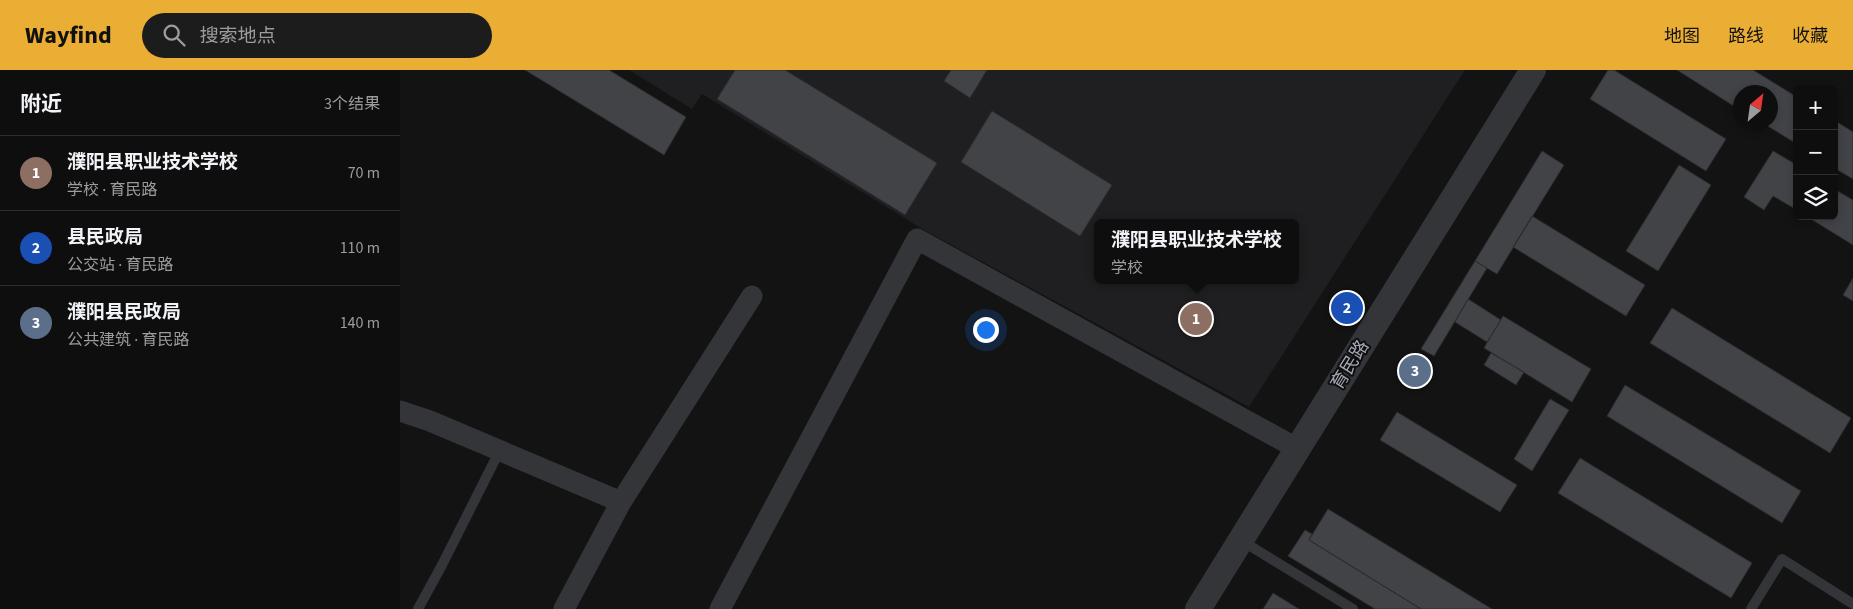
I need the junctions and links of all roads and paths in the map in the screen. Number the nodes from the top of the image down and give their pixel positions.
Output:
1 (1532, 70) edge
2 (752, 296) dead end
3 (400, 411) edge
4 (1298, 449) junction
5 (500, 450) junction
6 (621, 502) junction
7 (1241, 541) junction
8 (1853, 604) edge
9 (418, 609) edge
10 (564, 609) edge
11 (720, 609) edge
12 (1198, 609) edge
13 (1353, 609) edge
14 (1751, 609) edge

1 - 4 street, 育民路
2 - 6 street
3 - 5 street
4 - 7 street, 育民路
4 - 11 street
5 - 6 street
5 - 9 lane
6 - 10 street
7 - 12 street, 育民路
7 - 13 lane
8 - 14 lane

